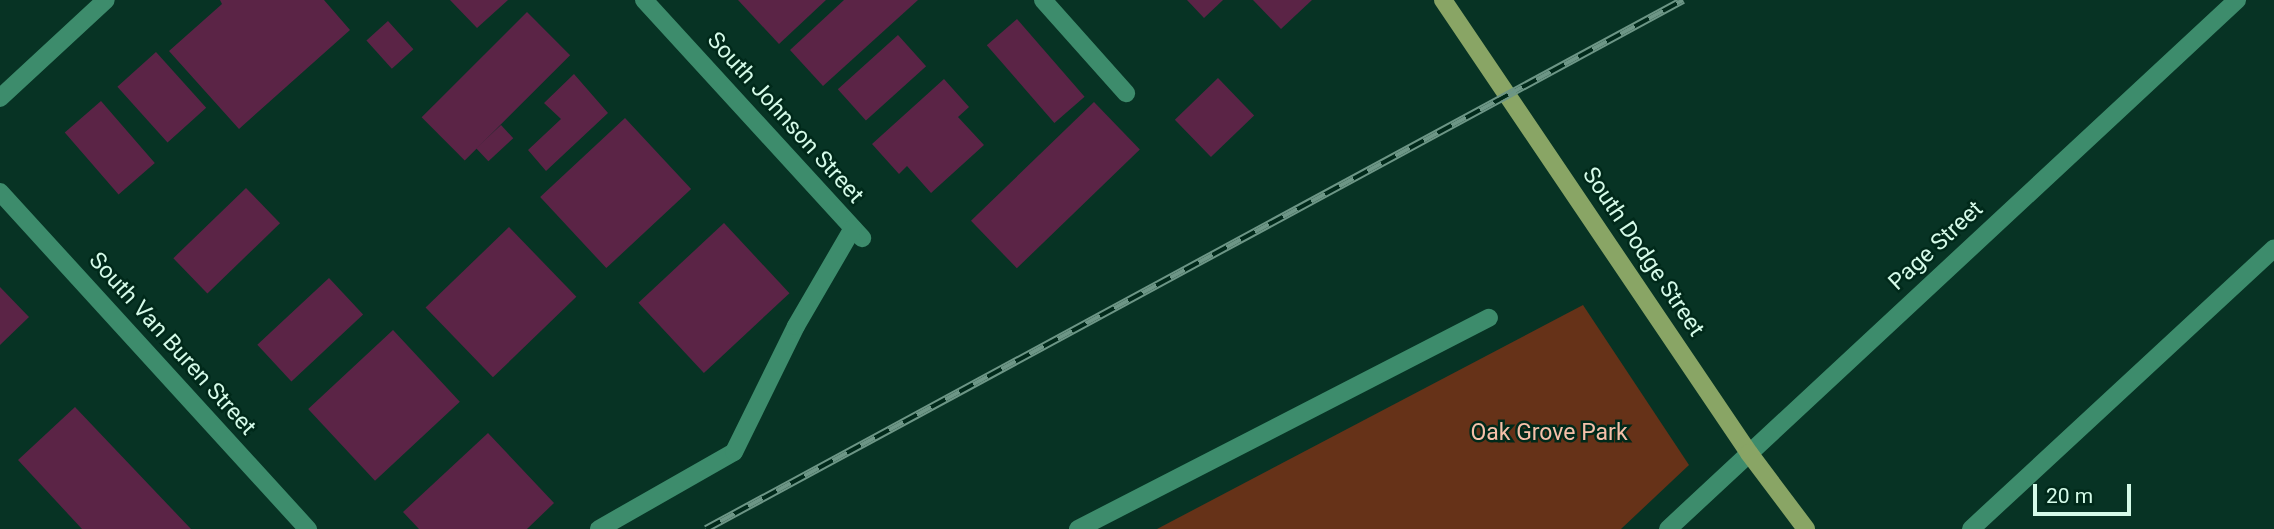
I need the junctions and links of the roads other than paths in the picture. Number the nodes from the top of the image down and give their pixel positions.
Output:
1 (106, 0) edge
2 (644, 0) edge
3 (1043, 0) edge
4 (2237, 0) edge
5 (1446, 3) edge
6 (1126, 93) dead end
7 (0, 98) edge
8 (0, 192) edge
9 (2274, 248) edge
10 (1489, 317) dead end
11 (1749, 453) junction
12 (308, 529) edge
13 (599, 529) edge
14 (1079, 529) edge
15 (1668, 529) edge
16 (1806, 529) edge
17 (1971, 529) edge

1 - 7 street
2 - 13 street, South Johnson Street
3 - 6 street
4 - 11 street, Page Street
5 - 11 main road, South Dodge Street
8 - 12 street, South Van Buren Street
9 - 17 street
10 - 14 street
11 - 15 street, Page Street
11 - 16 main road, South Dodge Street

